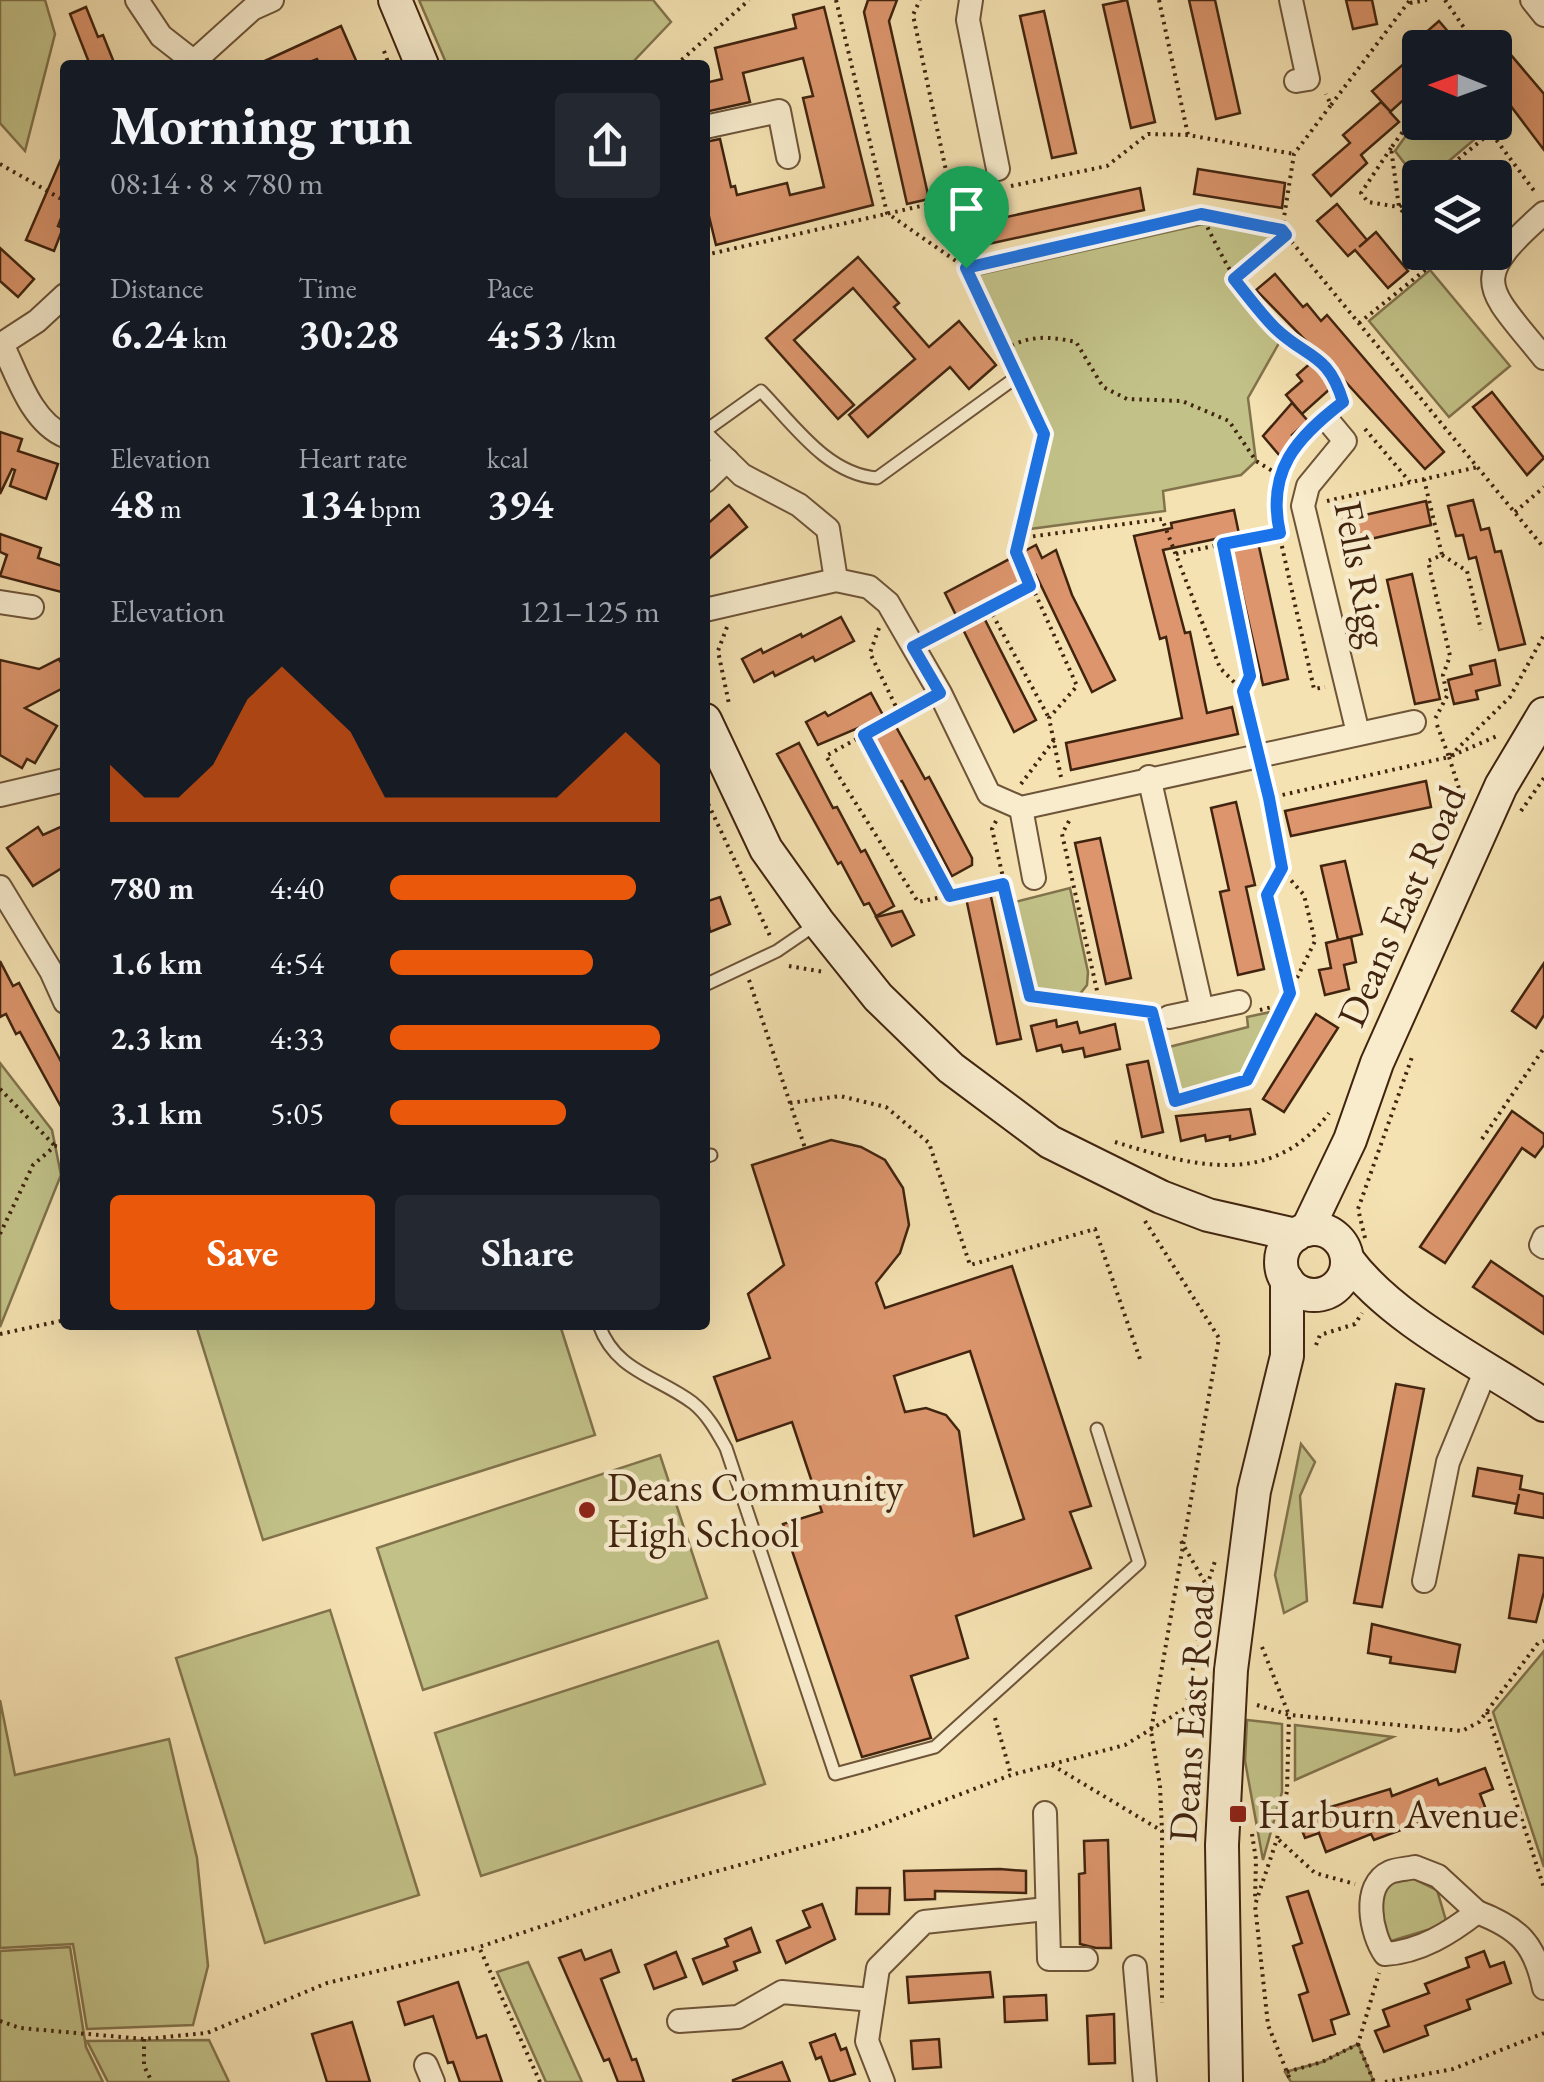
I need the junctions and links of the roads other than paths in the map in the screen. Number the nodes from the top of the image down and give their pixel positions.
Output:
1 (138, 0) edge
2 (272, 0) edge
3 (395, 0) edge
4 (971, 0) edge
5 (1291, 0) edge
6 (1532, 0) edge
7 (1544, 15) edge
8 (189, 60) edge
9 (195, 60) edge
10 (420, 60) edge
11 (1302, 80) road end
12 (710, 126) edge
13 (788, 157) dead end
14 (998, 169) dead end
15 (1544, 212) edge
16 (60, 300) edge
17 (1, 344) edge
18 (1544, 358) edge
19 (1018, 376) road end
20 (710, 427) edge
21 (60, 433) edge
22 (710, 445) edge
23 (726, 460) junction
24 (1360, 460) dead end
25 (710, 476) edge
26 (836, 580) junction
27 (0, 602) edge
28 (32, 607) dead end
29 (710, 609) edge
30 (717, 714) edge
31 (1542, 718) edge
32 (1424, 720) road end
33 (1358, 733) junction
34 (1149, 778) junction
35 (60, 781) edge
36 (0, 795) edge
37 (1014, 805) junction
38 (1034, 878) road end
39 (0, 888) edge
40 (818, 922) junction
41 (58, 968) edge
42 (710, 982) edge
43 (1239, 1002) dead end
44 (1202, 1010) junction
45 (1169, 1017) dead end
46 (1350, 1140) junction
47 (1544, 1238) edge
48 (1544, 1247) edge
49 (1351, 1251) junction
50 (1293, 1252) junction
51 (1325, 1292) junction
52 (1384, 1305) junction
53 (602, 1330) edge
54 (1301, 1353) junction
55 (1486, 1367) junction
56 (1544, 1406) edge
57 (1097, 1429) dead end
58 (1424, 1581) dead end
59 (1045, 1813) dead end
60 (1046, 1909) junction
61 (1477, 1912) junction
62 (1086, 1960) dead end
63 (1136, 1967) dead end
64 (1544, 1988) edge
65 (873, 2000) junction
66 (679, 2021) dead end
67 (883, 2082) edge
68 (1145, 2082) edge
69 (1226, 2082) edge

1 - 8 street
2 - 9 street
3 - 10 street
4 - 14 street
5 - 11 street
6 - 7 street
12 - 13 street
15 - 18 street
16 - 17 street
17 - 21 street
19 - 20 lane
22 - 23 street
23 - 25 street
23 - 26 street
24 - 33 street, Fells Rigg
26 - 29 street
26 - 37 street
27 - 28 street
30 - 40 street
31 - 46 street, Deans East Road
32 - 33 street
33 - 34 street
34 - 37 street
34 - 44 street
35 - 36 street
37 - 38 street
39 - 41 street
40 - 42 lane
40 - 50 street
43 - 44 street
44 - 45 street
46 - 49 street, Deans East Road
46 - 50 street, Deans East Road
47 - 48 street
49 - 50 street
49 - 51 street
49 - 52 street
50 - 51 street
50 - 54 street, Deans East Road
51 - 52 street
51 - 54 street, Deans East Road
52 - 55 street
53 - 57 lane
54 - 69 street, Deans East Road
55 - 56 street
55 - 58 street
59 - 60 street
60 - 62 street
60 - 65 street
61 - 61 street
61 - 64 street
63 - 68 street
65 - 66 street
65 - 67 street

